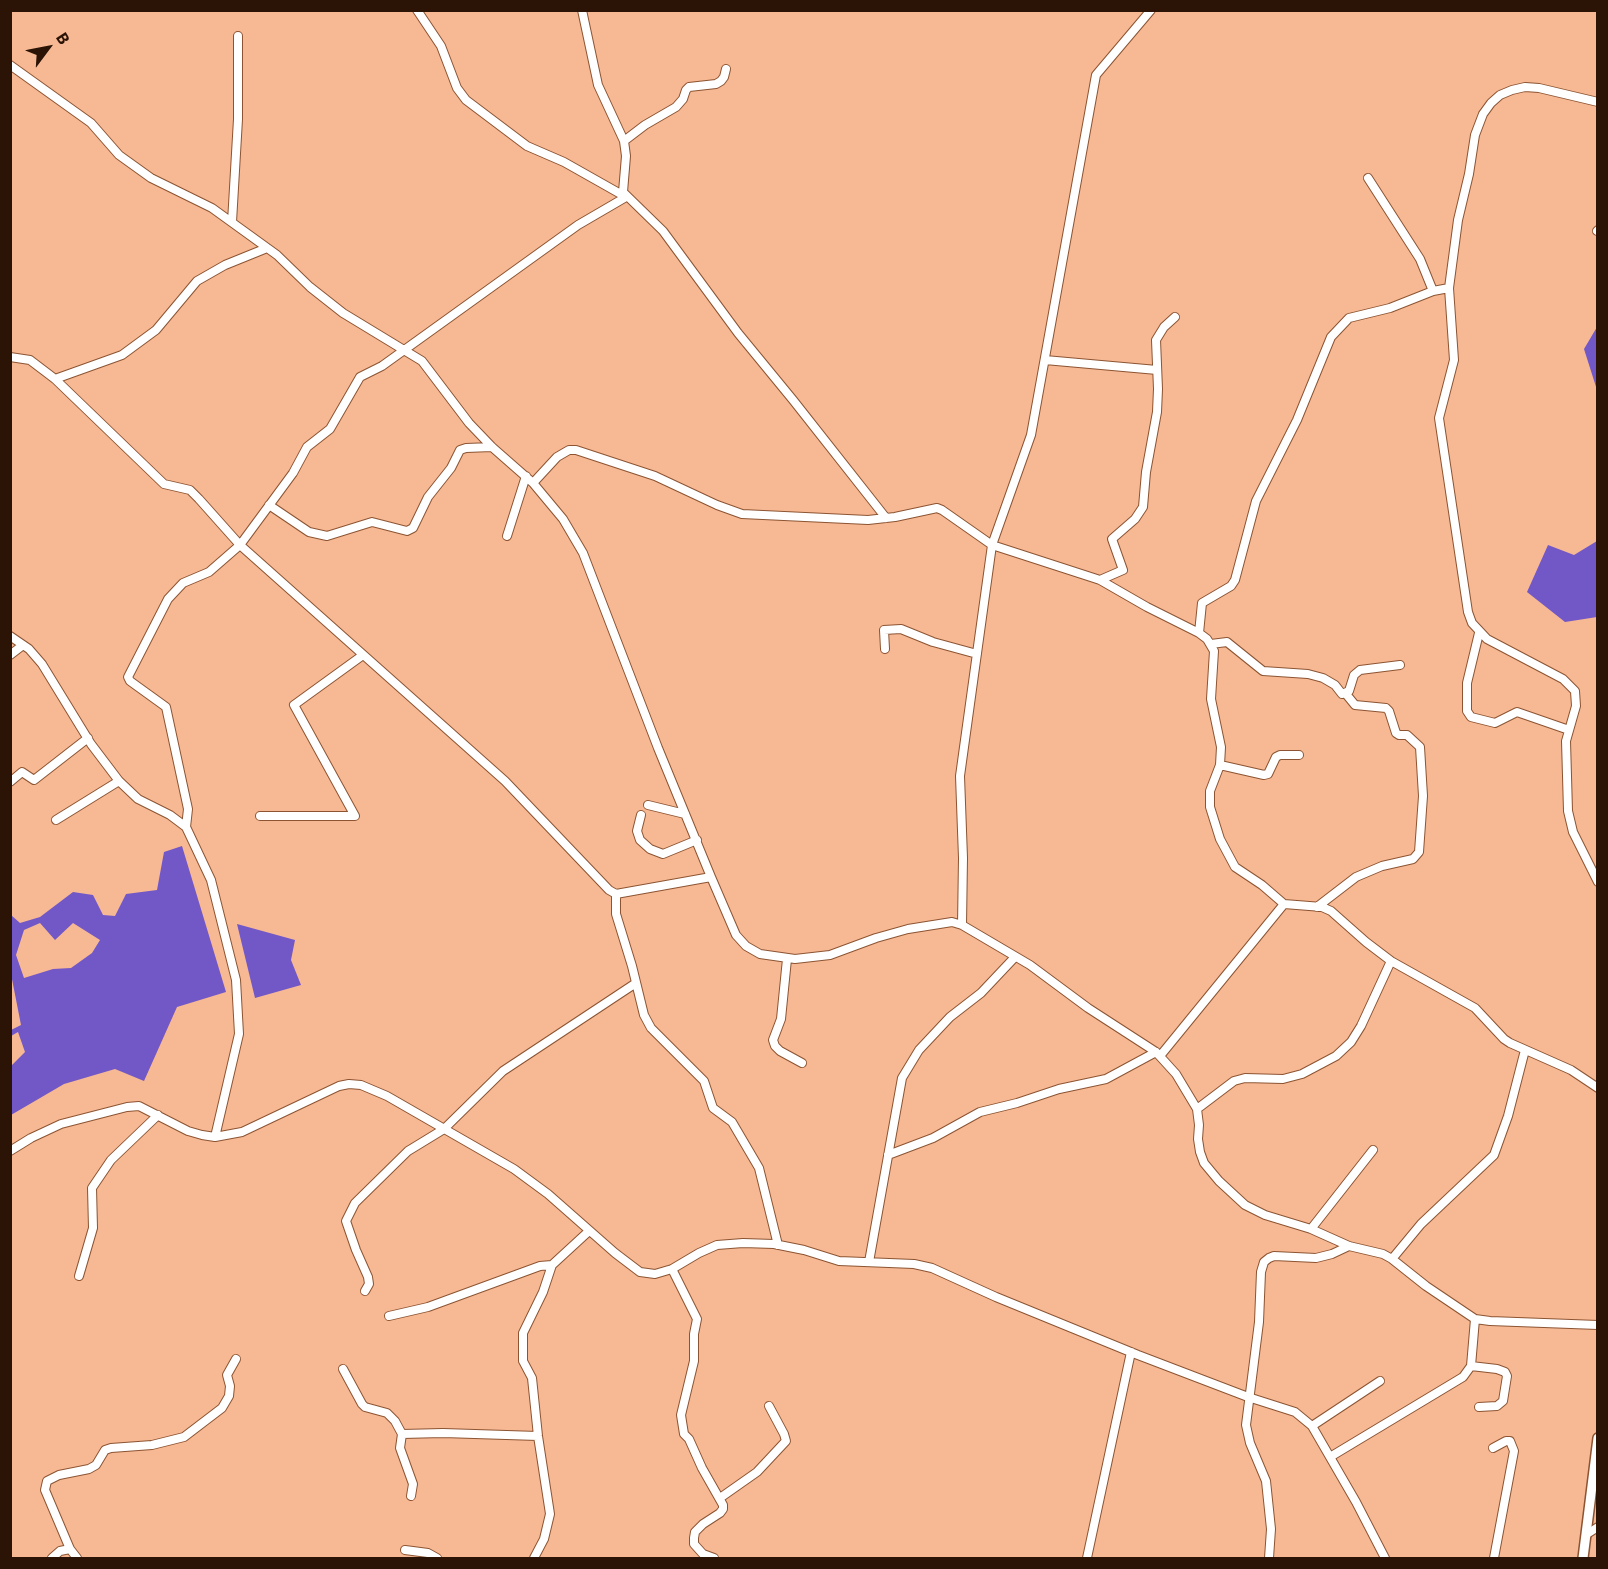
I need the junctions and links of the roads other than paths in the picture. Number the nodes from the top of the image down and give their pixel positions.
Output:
1 (417, 10) edge
2 (582, 10) edge
3 (1151, 10) edge
4 (238, 36) dead end
5 (10, 65) edge
6 (726, 69) dead end
7 (1598, 102) edge
8 (624, 141) junction
9 (1368, 178) dead end
10 (626, 197) junction
11 (232, 222) junction
12 (267, 248) junction
13 (1449, 288) junction
14 (1433, 291) junction
15 (1175, 317) dead end
16 (404, 350) junction
17 (10, 357) edge
18 (1045, 360) junction
19 (1157, 370) junction
20 (54, 379) junction
21 (492, 447) junction
22 (526, 476) junction
23 (533, 483) junction
24 (269, 505) junction
25 (886, 518) junction
26 (507, 536) dead end
27 (240, 544) junction
28 (992, 545) junction
29 (1100, 580) junction
30 (1199, 633) junction
31 (1479, 633) junction
32 (10, 636) edge
33 (23, 645) junction
34 (1211, 645) junction
35 (885, 649) dead end
36 (977, 654) junction
37 (10, 655) edge
38 (363, 655) junction
39 (1400, 665) dead end
40 (1346, 694) junction
41 (1569, 730) junction
42 (88, 738) junction
43 (1299, 755) dead end
44 (1220, 765) junction
45 (119, 781) junction
46 (10, 782) edge
47 (648, 805) dead end
48 (685, 814) junction
49 (641, 815) dead end
50 (260, 816) dead end
51 (56, 820) dead end
52 (186, 827) junction
53 (697, 840) junction
54 (711, 877) junction
55 (1598, 882) edge
56 (616, 894) junction
57 (1284, 904) junction
58 (1317, 907) junction
59 (962, 925) junction
60 (1016, 957) junction
61 (787, 959) junction
62 (1390, 961) junction
63 (636, 983) junction
64 (1525, 1050) junction
65 (1158, 1054) junction
66 (802, 1063) dead end
67 (1598, 1088) edge
68 (1197, 1109) junction
69 (158, 1115) junction
70 (444, 1129) junction
71 (215, 1137) junction
72 (1373, 1150) dead end
73 (10, 1151) edge
74 (888, 1155) junction
75 (1311, 1230) junction
76 (589, 1231) junction
77 (778, 1245) junction
78 (1349, 1246) junction
79 (1392, 1259) junction
80 (869, 1262) junction
81 (552, 1265) junction
82 (672, 1269) junction
83 (79, 1276) dead end
84 (365, 1291) dead end
85 (388, 1316) dead end
86 (1475, 1319) junction
87 (1598, 1325) edge
88 (1131, 1352) junction
89 (236, 1359) dead end
90 (1471, 1366) junction
91 (343, 1369) dead end
92 (1380, 1381) dead end
93 (1248, 1397) junction
94 (769, 1406) dead end
95 (1479, 1407) dead end
96 (1312, 1426) junction
97 (402, 1434) junction
98 (538, 1436) junction
99 (1598, 1438) edge
100 (1493, 1448) dead end
101 (1330, 1457) junction
102 (411, 1496) dead end
103 (720, 1498) junction
104 (1598, 1527) edge
105 (1587, 1534) junction
106 (70, 1549) junction
107 (405, 1550) dead end
108 (52, 1558) edge
109 (77, 1558) edge
110 (436, 1558) edge
111 (534, 1558) edge
112 (714, 1558) edge
113 (1087, 1558) edge
114 (1269, 1558) edge
115 (1385, 1558) edge
116 (1494, 1558) edge
117 (1583, 1558) edge

1 - 10 street
2 - 8 street
3 - 18 street
4 - 11 street
5 - 11 street
6 - 8 street
7 - 13 street
8 - 10 street
9 - 14 street
10 - 16 street
10 - 25 street
11 - 12 street
12 - 16 street
12 - 20 street
13 - 14 street
13 - 31 street
14 - 30 street
15 - 19 street
16 - 21 street
16 - 24 street
17 - 20 street
18 - 19 street
18 - 28 street
19 - 29 street
20 - 27 street
21 - 22 street
21 - 24 street
22 - 23 street
22 - 26 street
23 - 25 street
23 - 48 street
24 - 27 street
25 - 28 street
27 - 38 street
27 - 52 street
28 - 29 street
28 - 36 street
29 - 30 street
30 - 34 street
31 - 41 street
31 - 41 street
32 - 33 street
33 - 37 street
33 - 42 street
34 - 40 street
34 - 44 street
35 - 36 street
36 - 59 street
38 - 50 street
38 - 56 street
39 - 40 street
40 - 58 street
41 - 55 street
42 - 45 street
42 - 46 street
43 - 44 street
44 - 57 street
45 - 51 street
45 - 52 street
47 - 48 street
48 - 53 street
49 - 53 street
52 - 71 street
53 - 54 street
54 - 56 street
54 - 61 street
56 - 63 street
57 - 58 street
57 - 65 street
58 - 62 street
59 - 60 street
59 - 61 street
60 - 65 street
60 - 74 street
61 - 66 street
62 - 64 street
62 - 68 street
63 - 70 street
63 - 77 street
64 - 67 street
64 - 79 street
65 - 68 street
65 - 74 street
68 - 75 street
69 - 71 street
69 - 73 street
69 - 83 street
70 - 71 street
70 - 76 street
70 - 84 street
72 - 75 street
74 - 80 street
75 - 78 street
76 - 81 street
76 - 82 street
77 - 80 street
77 - 82 street
78 - 79 street
78 - 93 street
79 - 86 street
80 - 88 street
81 - 85 street
81 - 98 street
82 - 103 street
86 - 87 street
86 - 90 street
88 - 93 street
88 - 113 street
89 - 106 street
90 - 95 street
90 - 101 street
91 - 97 street
92 - 96 street
93 - 96 street
93 - 114 street
94 - 103 street
96 - 101 street
97 - 98 street
97 - 102 street
98 - 111 street
99 - 105 street
100 - 116 street
101 - 115 street
103 - 112 street
104 - 105 street
105 - 117 street
106 - 108 street
106 - 109 street
107 - 110 street

